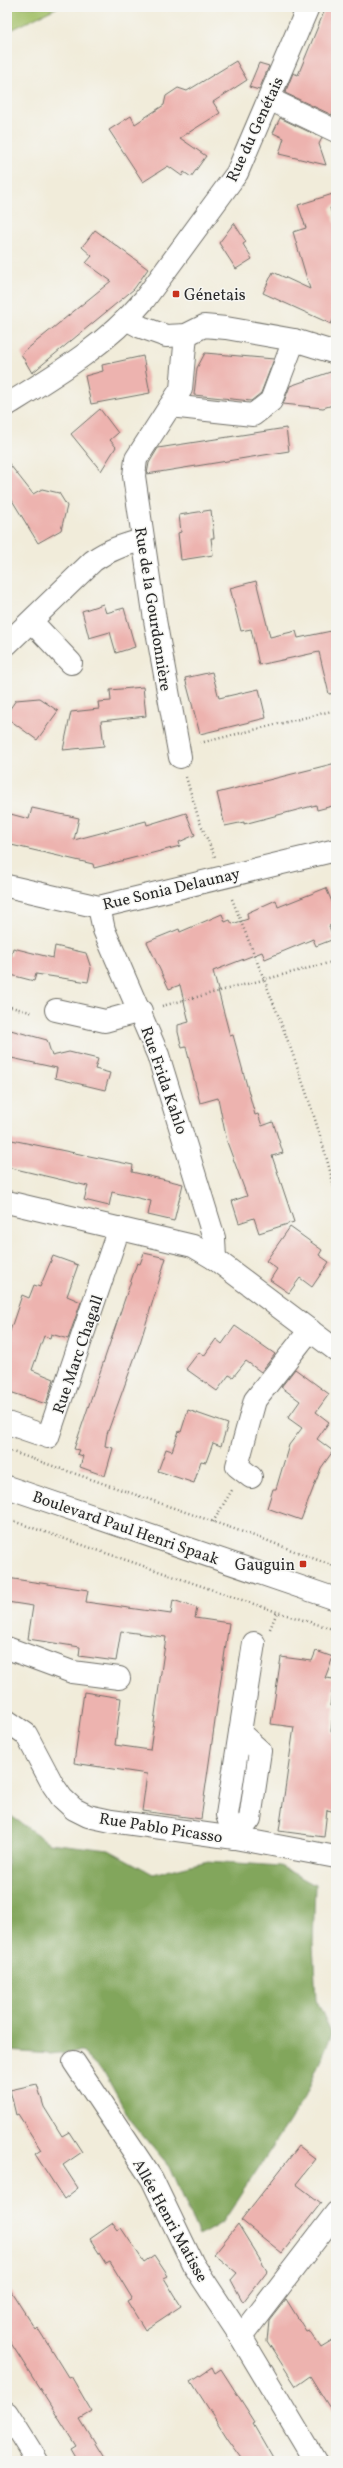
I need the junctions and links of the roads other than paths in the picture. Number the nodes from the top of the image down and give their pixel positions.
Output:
1 (308, 7) edge
2 (269, 99) junction
3 (336, 131) edge
4 (128, 320) junction
5 (186, 335) junction
6 (294, 340) junction
7 (336, 353) edge
8 (7, 405) edge
9 (170, 406) junction
10 (142, 540) junction
11 (32, 622) junction
12 (7, 644) edge
13 (71, 663) dead end
14 (179, 753) road end
15 (336, 850) edge
16 (7, 886) edge
17 (99, 907) junction
18 (56, 1010) dead end
19 (141, 1011) junction
20 (7, 1202) edge
21 (119, 1228) junction
22 (215, 1259) junction
23 (310, 1330) junction
24 (336, 1350) edge
25 (7, 1423) edge
26 (247, 1474) road end
27 (7, 1487) edge
28 (336, 1599) edge
29 (254, 1643) dead end
30 (7, 1648) edge
31 (119, 1678) dead end
32 (7, 1721) edge
33 (235, 1838) junction
34 (336, 1857) edge
35 (74, 2062) dead end
36 (336, 2213) edge
37 (241, 2337) junction
38 (7, 2413) edge
39 (37, 2461) edge
40 (315, 2461) edge

1 - 2 street, Rue du Genétais
2 - 3 street
2 - 4 street, Rue du Genétais
4 - 5 street
4 - 8 street, Rue du Genétais
5 - 6 street
5 - 9 street
6 - 7 street
6 - 9 street
9 - 10 street, Rue de la Gourdonnière
10 - 11 street
10 - 14 street, Rue de la Gourdonnière
11 - 12 street
11 - 13 street
15 - 17 street, Rue Sonia Delaunay
16 - 17 street, Rue Sonia Delaunay
17 - 19 street, Rue Frida Kahlo
18 - 19 street
19 - 22 street, Rue Frida Kahlo
20 - 21 street
21 - 22 street
21 - 25 street, Rue Marc Chagall
22 - 23 street
23 - 24 street
23 - 26 street
27 - 28 street, Boulevard Paul Henri Spaak
29 - 33 street
30 - 31 street
32 - 33 street, Rue Pablo Picasso
33 - 34 street, Rue Pablo Picasso
35 - 37 street, Allée Henri Matisse
36 - 37 street
37 - 40 street, Allée Henri Matisse
38 - 39 street

